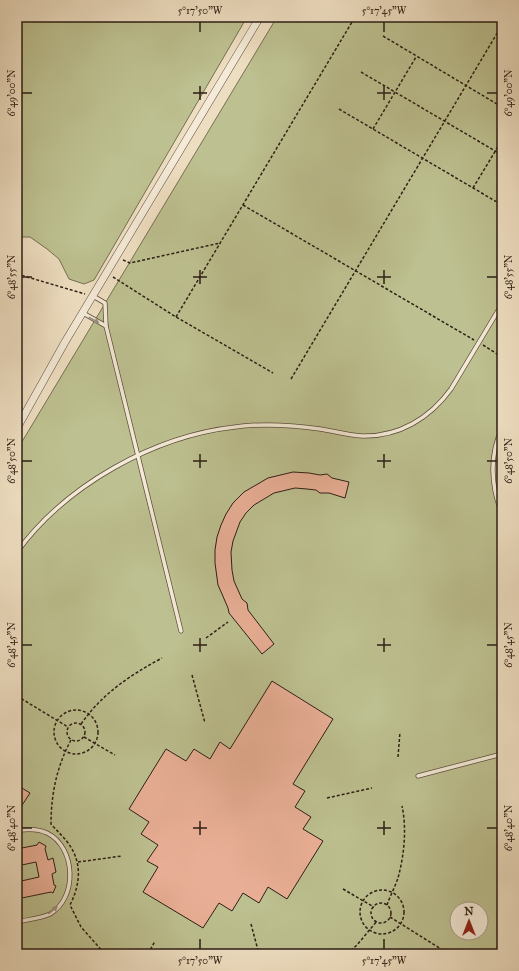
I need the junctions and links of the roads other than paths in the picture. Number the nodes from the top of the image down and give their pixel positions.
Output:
1 (260, 17) edge
2 (92, 296) junction
3 (502, 304) edge
4 (82, 313) junction
5 (106, 326) junction
6 (17, 428) edge
7 (502, 429) edge
8 (138, 456) junction
9 (502, 513) edge
10 (17, 552) edge
11 (181, 630) dead end
12 (502, 754) edge
13 (418, 776) dead end
14 (17, 831) edge
15 (17, 922) edge

1 - 2 street
2 - 4 street
2 - 5 lane
3 - 8 lane
4 -> 5 lane
4 - 6 street
5 - 8 lane
7 - 9 lane
8 - 10 lane
8 - 11 lane
12 - 13 lane
15 -> 14 lane

